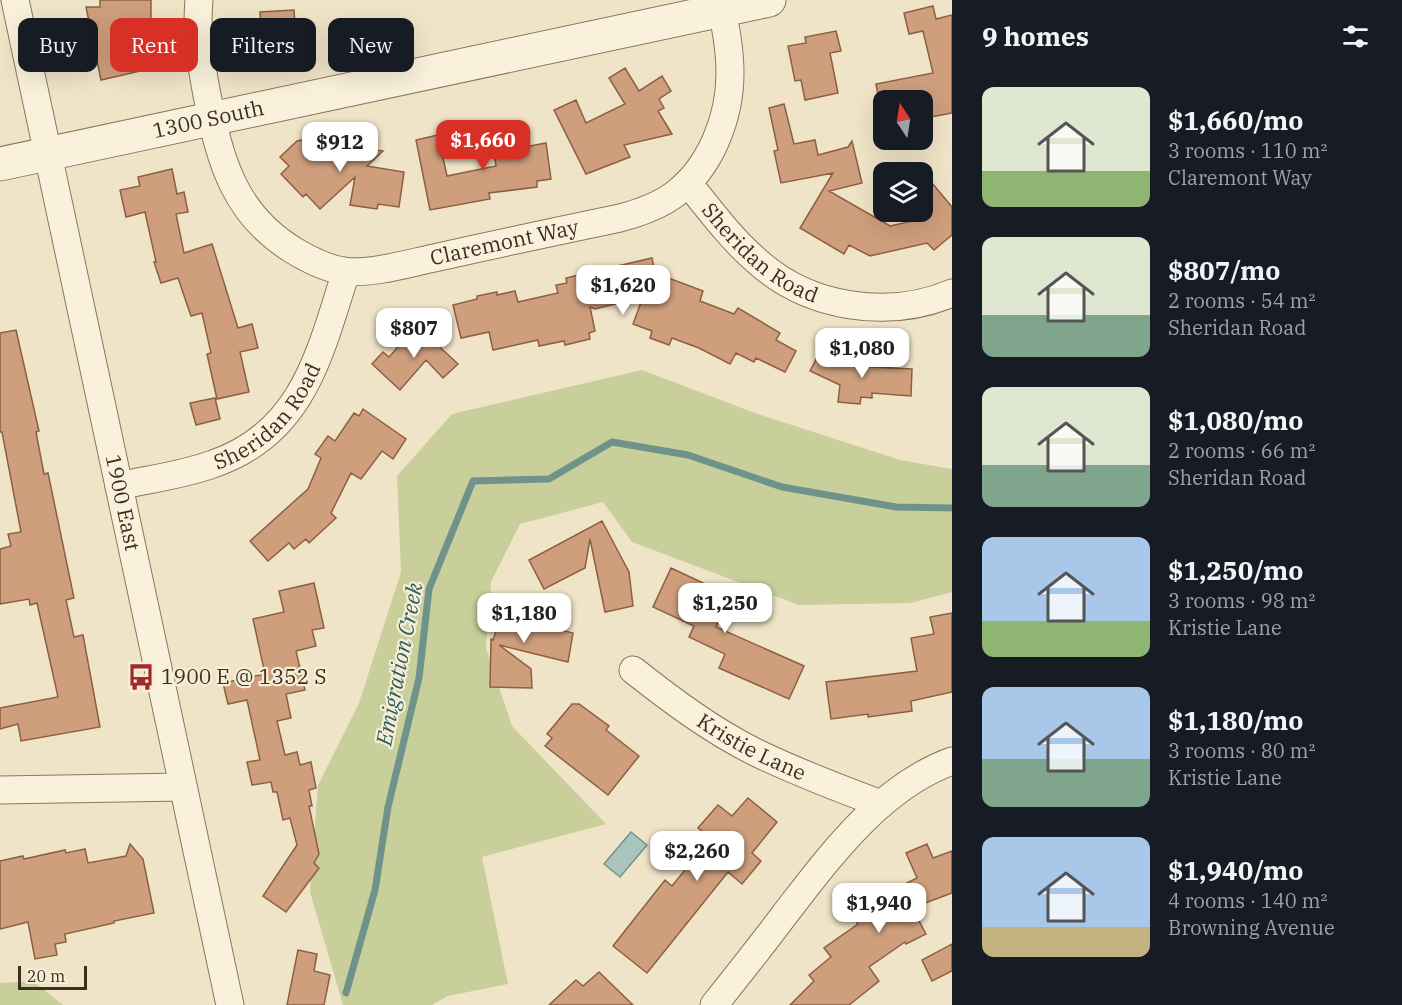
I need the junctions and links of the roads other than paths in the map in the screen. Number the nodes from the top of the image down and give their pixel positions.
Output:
1 (15, 0) edge
2 (200, 0) edge
3 (769, 0) edge
4 (721, 5) edge
5 (212, 119) junction
6 (47, 154) junction
7 (0, 164) edge
8 (688, 183) junction
9 (346, 272) junction
10 (952, 293) edge
11 (119, 486) junction
12 (633, 670) dead end
13 (952, 761) edge
14 (183, 787) junction
15 (0, 790) edge
16 (881, 804) junction
17 (230, 1005) edge
18 (714, 1005) edge

1 - 6 street, 1900 East
2 - 5 street, Claremont Way
3 - 4 street, 1300 South
4 - 5 street, 1300 South
4 - 8 street, Claremont Way
5 - 6 street, 1300 South
5 - 9 street, Claremont Way
6 - 7 street, 1300 South
6 - 11 street, 1900 East
8 - 9 street, Claremont Way
8 - 10 street, Sheridan Road
9 - 11 street, Sheridan Road
11 - 14 street, 1900 East
12 - 16 street, Kristie Lane
13 - 16 street
14 - 15 street
14 - 17 street, 1900 East
16 - 18 street

